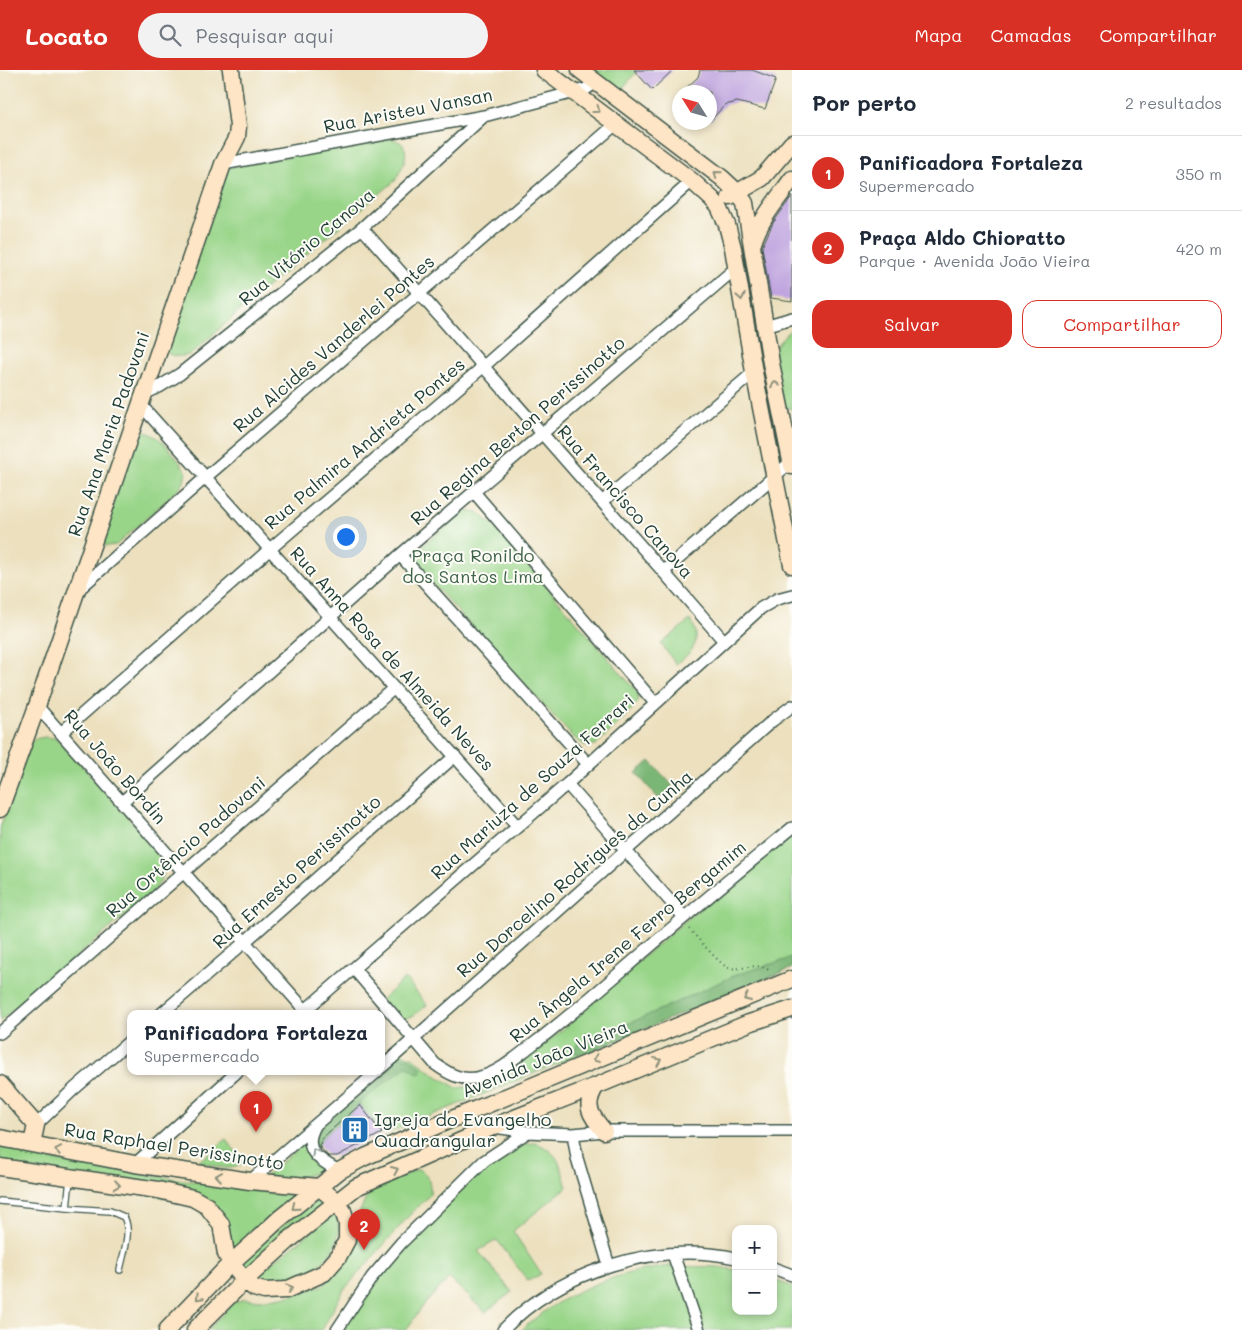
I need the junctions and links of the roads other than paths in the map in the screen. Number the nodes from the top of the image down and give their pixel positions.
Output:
1 (233, 70) edge
2 (544, 70) edge
3 (580, 70) edge
4 (596, 82) junction
5 (573, 92) junction
6 (484, 116) junction
7 (616, 124) junction
8 (792, 142) edge
9 (223, 164) junction
10 (792, 179) edge
11 (692, 181) junction
12 (737, 192) junction
13 (780, 196) junction
14 (721, 211) junction
15 (747, 211) junction
16 (362, 228) junction
17 (752, 247) junction
18 (736, 268) junction
19 (419, 294) junction
20 (792, 318) edge
21 (766, 326) junction
22 (484, 366) junction
23 (754, 372) junction
24 (142, 399) junction
25 (542, 433) junction
26 (792, 463) edge
27 (206, 477) junction
28 (774, 478) junction
29 (474, 492) junction
30 (602, 502) junction
31 (270, 549) junction
32 (400, 555) junction
33 (792, 564) edge
34 (664, 572) junction
35 (76, 593) junction
36 (792, 595) edge
37 (331, 617) junction
38 (724, 641) junction
39 (394, 688) junction
40 (656, 702) junction
41 (37, 706) junction
42 (792, 706) edge
43 (61, 733) junction
44 (455, 756) junction
45 (588, 764) junction
46 (567, 784) junction
47 (122, 802) junction
48 (0, 809) edge
49 (517, 826) junction
50 (792, 828) edge
51 (626, 852) junction
52 (184, 872) junction
53 (682, 919) junction
54 (246, 941) junction
55 (354, 969) junction
56 (787, 981) edge
57 (792, 1009) edge
58 (166, 1010) edge
59 (302, 1010) edge
60 (306, 1010) edge
61 (0, 1033) edge
62 (414, 1040) junction
63 (127, 1043) edge
64 (385, 1065) edge
65 (234, 1075) edge
66 (373, 1075) edge
67 (0, 1084) edge
68 (596, 1086) junction
69 (318, 1123) junction
70 (36, 1125) junction
71 (492, 1126) junction
72 (792, 1131) edge
73 (528, 1132) junction
74 (604, 1132) junction
75 (573, 1134) junction
76 (0, 1138) edge
77 (32, 1144) junction
78 (134, 1164) junction
79 (0, 1167) edge
80 (339, 1172) junction
81 (70, 1178) junction
82 (250, 1181) junction
83 (370, 1181) junction
84 (319, 1187) junction
85 (0, 1201) edge
86 (337, 1202) junction
87 (67, 1208) junction
88 (347, 1223) junction
89 (673, 1254) junction
90 (732, 1258) edge
91 (231, 1263) junction
92 (609, 1266) junction
93 (777, 1269) edge
94 (120, 1270) dead end
95 (792, 1275) edge
96 (245, 1280) junction
97 (167, 1330) edge
98 (195, 1330) edge
99 (337, 1330) edge
100 (502, 1330) edge
101 (699, 1330) edge

1 - 9 street, Rua Ana Maria Padovani
2 - 5 street
3 - 4 street
4 - 5 street, Rua Aristeu Vansan
12 -> 4 street
5 - 6 street, Rua Aristeu Vansan
5 -> 7 street
6 - 9 street, Rua Aristeu Vansan
6 - 16 street, Rua Vitório Canova
7 - 11 street
7 - 19 street, Rua Alcides Vanderlei Pontes
8 - 12 street
9 - 24 street, Rua Ana Maria Padovani
10 - 13 street
11 - 14 street
11 - 22 street, Rua Palmira Andrieta Pontes
12 - 14 street
12 - 15 street
13 - 15 street
13 - 17 street
14 - 15 street
14 - 18 street
15 - 17 street
16 - 19 street, Rua Francisco Canova
16 - 24 street, Rua Vitório Canova
17 - 21 street
18 -> 23 street
18 - 25 street, Rua Regina Berton Perissinotto
19 - 22 street, Rua Francisco Canova
19 - 27 street, Rua Alcides Vanderlei Pontes
20 - 21 street
26 -> 21 street
22 - 25 street, Rua Francisco Canova
22 - 31 street, Rua Palmira Andrieta Pontes
23 - 28 street
23 - 30 street
24 - 27 street, Rua Anna Rosa de Almeida Neves
24 - 35 street, Rua Ana Maria Padovani
25 - 29 street, Rua Regina Berton Perissinotto
25 - 30 street, Rua Francisco Canova
26 - 28 street
27 - 31 street, Rua Anna Rosa de Almeida Neves
27 - 35 street, Rua Alcides Vanderlei Pontes
28 - 33 street
28 - 34 street
29 - 32 street, Rua Regina Berton Perissinotto
29 - 40 street
30 - 34 street, Rua Francisco Canova
31 - 37 street, Rua Anna Rosa de Almeida Neves
31 - 43 street, Rua Palmira Andrieta Pontes
32 - 37 street, Rua Regina Berton Perissinotto
32 - 45 street
34 - 38 street, Rua Francisco Canova
35 - 41 street, Rua Ana Maria Padovani
36 - 38 street, Rua Mariuza de Souza Ferrari
37 - 39 street, Rua Anna Rosa de Almeida Neves
37 - 47 street, Rua Regina Berton Perissinotto
38 - 40 street, Rua Mariuza de Souza Ferrari
39 - 44 street, Rua Anna Rosa de Almeida Neves
39 - 52 street, Rua Ortêncio Padovani
40 - 45 street, Rua Mariuza de Souza Ferrari
41 - 43 street, Rua João Bordin
41 - 48 street, Rua Ana Maria Padovani
42 - 51 street, Rua Dorcelino Rodrigues da Cunha
43 - 47 street, Rua João Bordin
44 - 49 street, Rua Anna Rosa de Almeida Neves
44 - 54 street, Rua Ernesto Perissinotto
45 - 46 street, Rua Mariuza de Souza Ferrari
46 - 49 street, Rua Mariuza de Souza Ferrari
46 - 51 street
47 - 52 street, Rua João Bordin
49 - 55 street, Rua Mariuza de Souza Ferrari
50 - 53 street, Rua Ângela Irene Ferro Bergamim
51 - 53 street
51 - 62 street, Rua Dorcelino Rodrigues da Cunha
52 - 54 street, Rua João Bordin
52 - 61 street, Rua Ortêncio Padovani
53 - 62 street, Rua Ângela Irene Ferro Bergamim
54 - 58 street, Rua Ernesto Perissinotto
54 - 59 street, Rua João Bordin
55 - 60 street, Rua Mariuza de Souza Ferrari
55 - 62 street
56 -> 80 street, Avenida João Vieira
68 -> 57 street
62 - 64 street, Rua Dorcelino Rodrigues da Cunha
63 - 70 street
65 - 78 street
66 - 69 street
67 - 70 street
68 - 71 street
68 - 74 street
80 -> 69 street
69 - 82 street
70 - 77 street
71 - 73 street
83 -> 71 street
72 - 74 street
73 - 75 street
73 - 99 street
74 - 75 street
75 - 92 street
76 - 77 street, Rua Raphael Perissinotto
78 -> 77 street, Rua Raphael Perissinotto
82 -> 78 street, Rua Raphael Perissinotto
79 - 81 street
80 - 84 street, Avenida João Vieira
81 - 87 lane
81 -> 91 street
82 - 84 street, Rua Raphael Perissinotto
83 - 86 street
83 - 88 street
84 - 86 street
84 -> 91 street, Avenida João Vieira
85 - 87 lane
86 - 88 street
86 - 96 street
87 - 94 lane
96 -> 88 street
89 - 90 street
89 - 92 street
89 - 101 street
91 - 96 street
91 -> 97 street, Avenida João Vieira
92 - 100 street
93 - 95 street
96 - 98 street

